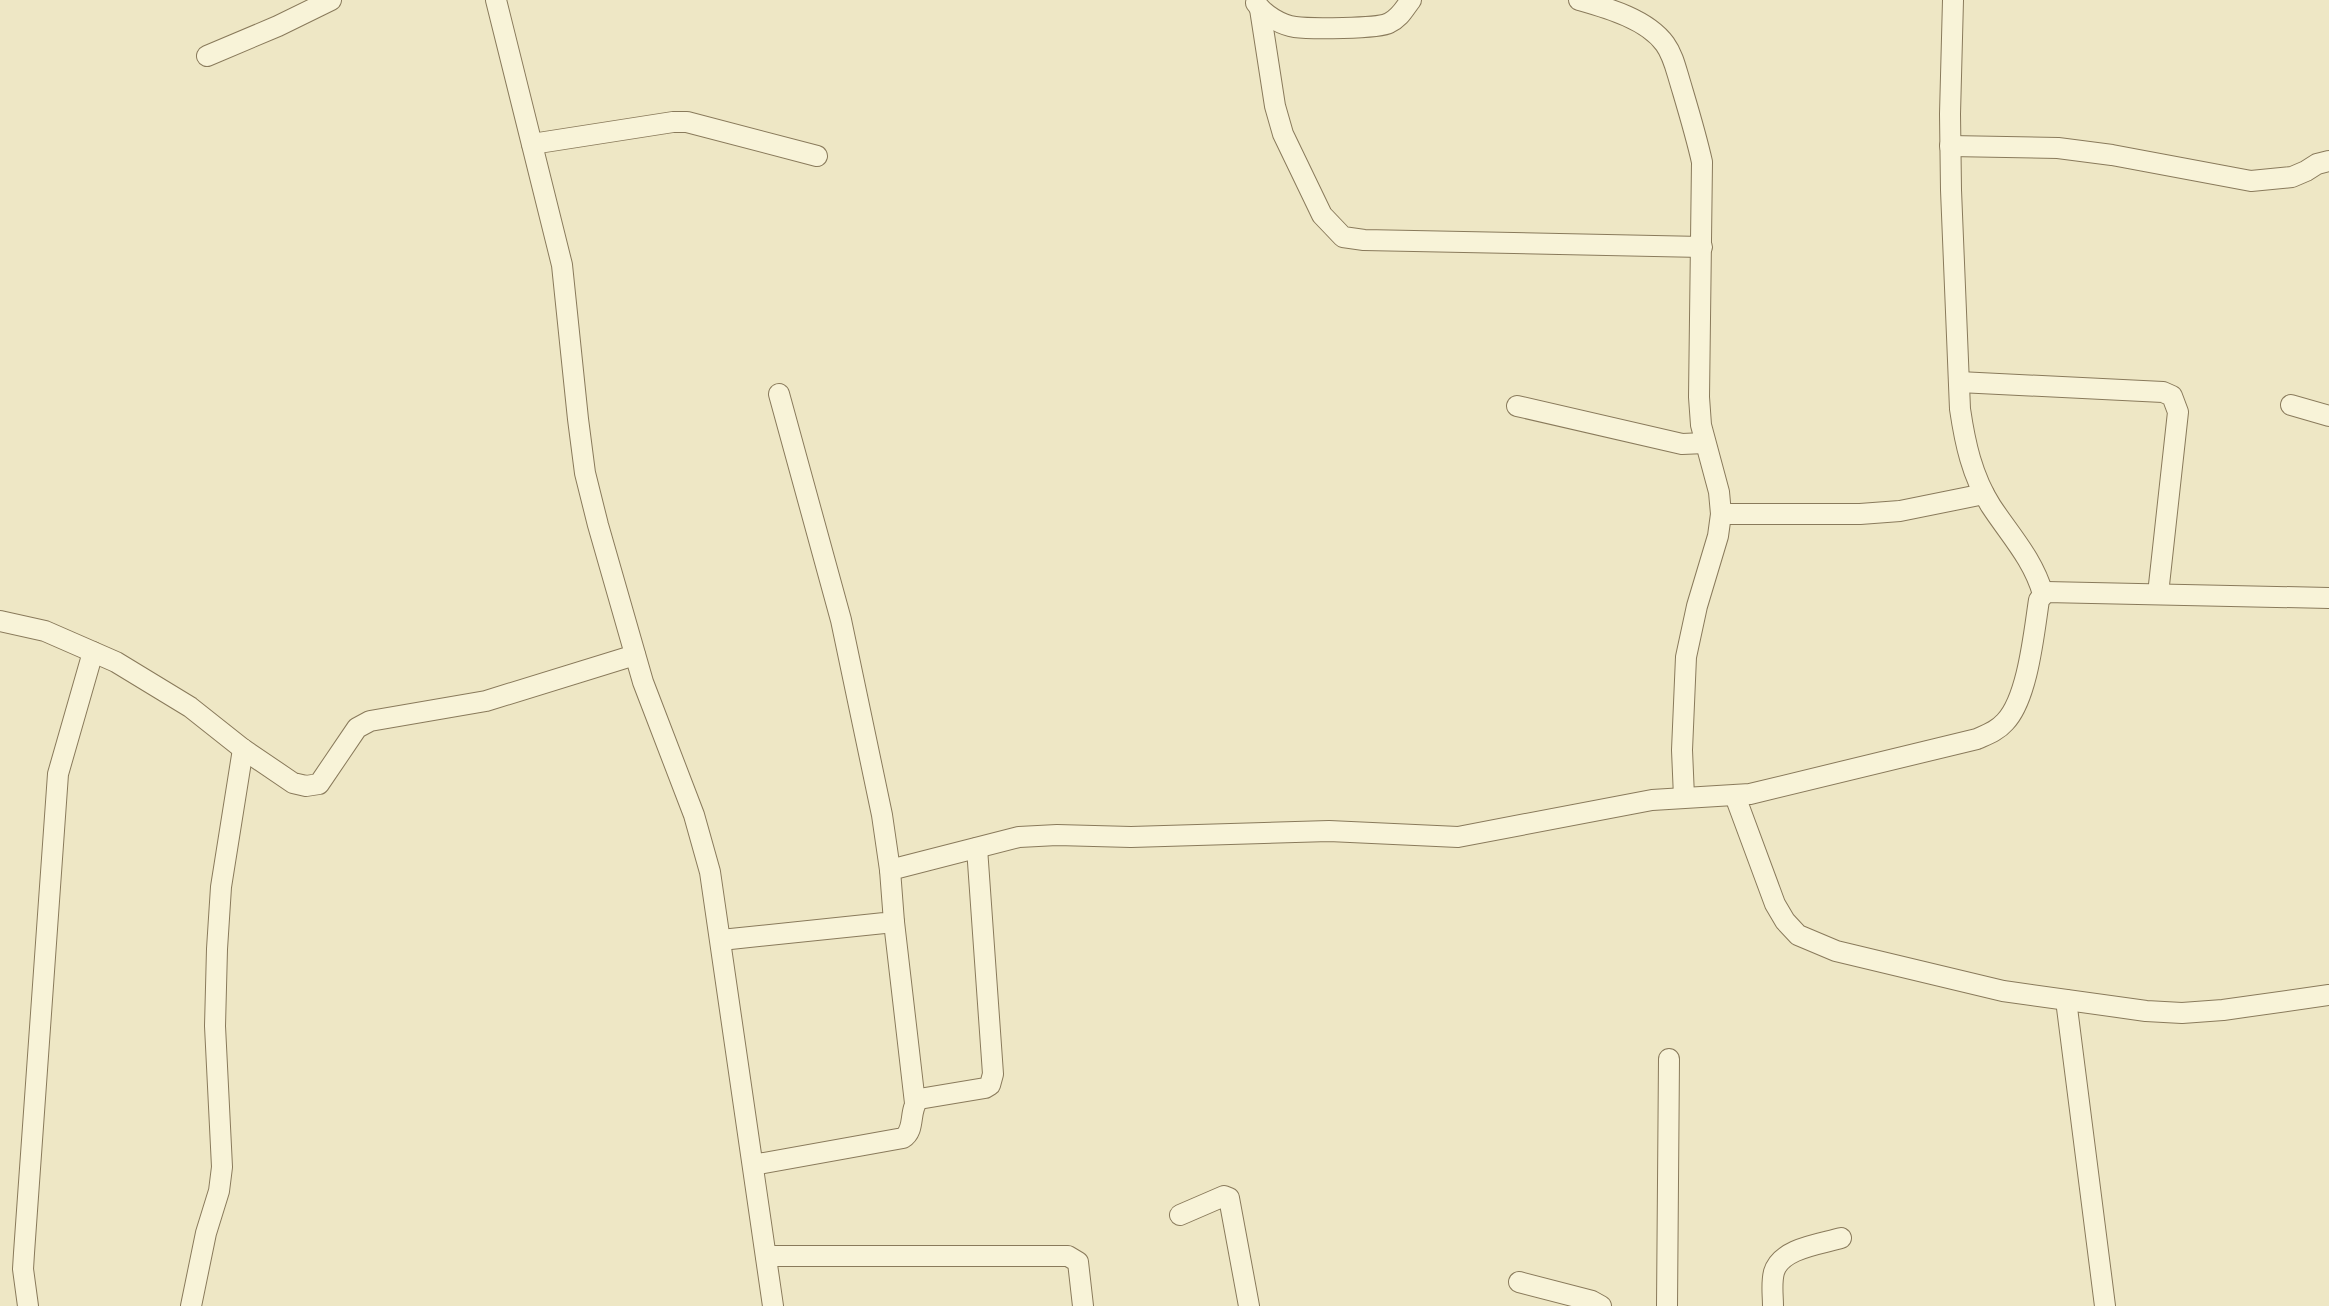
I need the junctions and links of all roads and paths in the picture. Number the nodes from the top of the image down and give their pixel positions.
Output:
1 (331, 0) edge
2 (496, 0) edge
3 (1411, 0) edge
4 (1580, 0) edge
5 (1953, 0) edge
6 (1257, 4) edge
7 (207, 56) dead end
8 (532, 144) junction
9 (1950, 146) junction
10 (817, 156) dead end
11 (2329, 161) edge
12 (1702, 247) junction
13 (1959, 382) junction
14 (779, 394) dead end
15 (2290, 405) dead end
16 (1517, 406) dead end
17 (2329, 416) edge
18 (1706, 443) junction
19 (1984, 494) junction
20 (1721, 514) junction
21 (2043, 594) junction
22 (2158, 594) junction
23 (2329, 598) edge
24 (0, 621) edge
25 (93, 652) junction
26 (635, 655) junction
27 (243, 749) junction
28 (1735, 796) junction
29 (1684, 797) junction
30 (977, 848) junction
31 (890, 870) junction
32 (894, 922) junction
33 (721, 940) junction
34 (2329, 995) edge
35 (2066, 1000) junction
36 (1670, 1059) dead end
37 (915, 1103) junction
38 (753, 1165) junction
39 (1180, 1215) dead end
40 (1841, 1238) dead end
41 (766, 1256) junction
42 (1519, 1282) dead end
43 (28, 1306) edge
44 (191, 1306) edge
45 (773, 1306) edge
46 (1083, 1306) edge
47 (1249, 1306) edge
48 (1601, 1306) edge
49 (1667, 1306) edge
50 (1773, 1306) edge
51 (2105, 1306) edge

1 - 7 street
2 - 8 street
3 - 6 street
4 - 12 street
5 - 9 street
6 - 12 street
8 - 10 street
8 - 26 street
9 - 11 street
9 - 13 street
12 - 18 street
13 - 19 street
13 - 22 street
14 - 31 street
15 - 17 street
16 - 18 street
18 - 20 street
19 - 20 street
19 - 21 street
20 - 29 street
21 - 22 street
21 - 28 street
22 - 23 street
24 - 25 street
25 - 27 street
25 - 43 street
26 - 27 street
26 - 33 street
27 - 44 street
28 - 29 street
28 - 35 street
29 - 30 street
30 - 31 street
30 - 37 street
31 - 32 street
32 - 33 street
32 - 37 street
33 - 38 street
34 - 35 street
35 - 51 street
36 - 49 street
37 - 38 street
38 - 41 street
39 - 47 street
40 - 50 street
41 - 45 street
41 - 46 street
42 - 48 street

